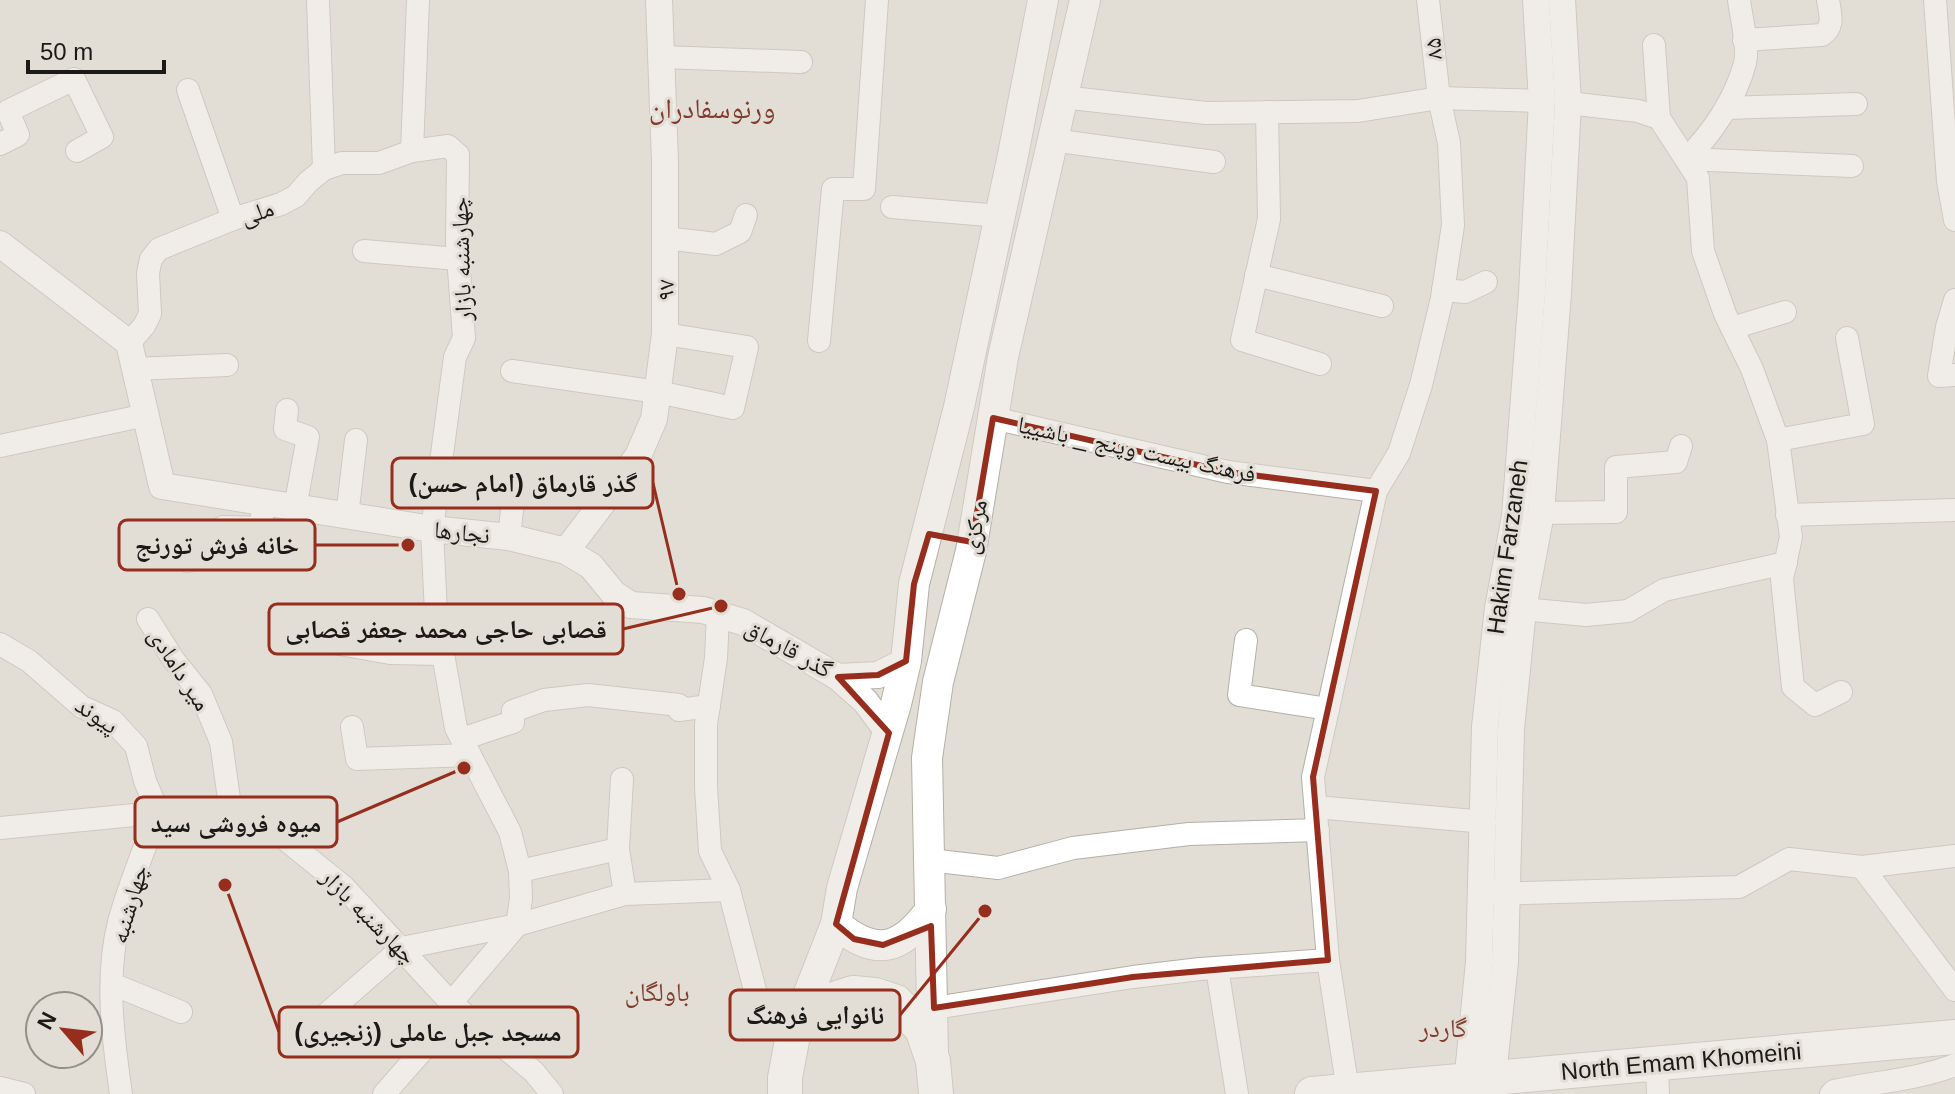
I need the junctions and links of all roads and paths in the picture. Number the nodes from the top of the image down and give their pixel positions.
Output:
1 (318, 0) edge
2 (418, 0) edge
3 (659, 0) edge
4 (877, 0) edge
5 (1043, 0) edge
6 (1085, 0) edge
7 (1428, 0) edge
8 (1536, 0) edge
9 (1562, 0) edge
10 (1739, 0) edge
11 (1828, 0) edge
12 (1935, 0) edge
13 (1744, 40) junction
14 (1654, 45) dead end
15 (662, 57) junction
16 (801, 62) dead end
17 (188, 90) dead end
18 (1062, 97) junction
19 (1439, 98) junction
20 (1555, 102) junction
21 (1856, 104) dead end
22 (1726, 108) junction
23 (1267, 112) junction
24 (1659, 118) junction
25 (1052, 140) junction
26 (0, 144) edge
27 (77, 151) dead end
28 (412, 151) junction
29 (1686, 159) junction
30 (1214, 162) dead end
31 (1852, 166) dead end
32 (324, 169) junction
33 (892, 207) dead end
34 (746, 215) dead end
35 (1000, 216) junction
36 (233, 219) junction
37 (1955, 220) edge
38 (665, 238) junction
39 (0, 244) edge
40 (364, 251) dead end
41 (458, 259) junction
42 (1256, 275) junction
43 (1486, 282) dead end
44 (1443, 290) junction
45 (1955, 300) edge
46 (1382, 306) dead end
47 (1785, 312) dead end
48 (1732, 328) junction
49 (665, 334) junction
50 (1847, 338) dead end
51 (819, 341) dead end
52 (132, 356) junction
53 (1320, 364) dead end
54 (227, 365) dead end
55 (512, 371) dead end
56 (1955, 375) edge
57 (658, 392) junction
58 (287, 410) dead end
59 (146, 415) junction
60 (993, 418) junction
61 (356, 440) dead end
62 (1778, 440) junction
63 (0, 446) edge
64 (1681, 446) dead end
65 (515, 484) dead end
66 (1376, 491) junction
67 (263, 502) junction
68 (295, 508) junction
69 (1955, 510) edge
70 (1541, 513) junction
71 (1787, 515) junction
72 (347, 516) junction
73 (432, 529) junction
74 (929, 534) junction
75 (509, 537) junction
76 (566, 551) junction
77 (971, 551) junction
78 (187, 561) dead end
79 (1786, 563) junction
80 (1523, 609) junction
81 (718, 614) junction
82 (148, 619) dead end
83 (1246, 640) dead end
84 (323, 641) dead end
85 (0, 644) edge
86 (442, 654) junction
87 (906, 661) junction
88 (838, 677) junction
89 (1841, 692) dead end
90 (709, 706) junction
91 (1328, 709) junction
92 (352, 727) dead end
93 (889, 733) junction
94 (466, 747) junction
95 (622, 779) dead end
96 (1316, 807) junction
97 (158, 812) junction
98 (231, 813) junction
99 (1485, 822) junction
100 (0, 828) edge
101 (1318, 830) junction
102 (618, 849) junction
103 (1955, 856) edge
104 (930, 860) junction
105 (1862, 867) junction
106 (520, 871) junction
107 (729, 890) junction
108 (625, 894) junction
109 (1493, 894) junction
110 (931, 909) junction
111 (836, 924) junction
112 (517, 925) junction
113 (402, 948) junction
114 (1328, 960) junction
115 (1217, 968) junction
116 (112, 984) junction
117 (1955, 990) edge
118 (454, 1007) junction
119 (934, 1008) junction
120 (181, 1012) dead end
121 (323, 1017) dead end
122 (793, 1035) junction
123 (1955, 1037) edge
124 (1955, 1065) edge
125 (934, 1077) edge
126 (1658, 1079) edge
127 (1480, 1086) edge
128 (0, 1088) edge
129 (1348, 1091) junction
130 (24, 1094) edge
131 (121, 1094) edge
132 (384, 1094) edge
133 (552, 1094) edge
134 (785, 1094) edge
135 (1237, 1094) edge
136 (1312, 1094) edge
137 (1831, 1094) edge

1 - 32 street
2 - 28 street
3 - 15 street, ۹۷
4 - 51 street
5 - 35 main road, مرکزی
6 - 18 main road, مرکزی
7 - 19 street, ۸۵
8 - 20 street, Hakim Farzaneh
9 - 20 street, Hakim Farzaneh
10 - 13 street
11 - 13 street
12 - 37 street
13 - 22 street
14 - 24 street
15 - 16 street
15 - 38 street, ۹۷
17 - 36 street
18 - 23 street
18 - 25 main road, مرکزی
19 - 20 street
19 - 23 street
19 - 44 street, ۸۵
20 - 24 street
20 - 70 street, Hakim Farzaneh
20 - 99 street, Hakim Farzaneh
21 - 22 street
22 - 29 street
23 - 42 street
24 - 29 street
25 - 30 street
25 - 60 main road, مرکزی
26 - 27 street
28 - 32 street
28 - 41 street, چهارشنبه بازار
29 - 31 street
29 - 48 street
32 - 36 street, ملی
33 - 35 street
34 - 38 street
35 - 74 main road, مرکزی
36 - 52 street, ملی
38 - 49 street, ۹۷
39 - 52 street
40 - 41 street
41 - 73 street, چهارشنبه بازار
42 - 46 street
42 - 53 street
43 - 44 street
44 - 66 street, ۸۵
45 - 56 street
47 - 48 street
48 - 62 street
49 - 57 street, ۹۷
49 - 57 street
50 - 62 street
52 - 54 street
52 - 59 street, نجارها
55 - 57 street
57 - 76 street, ۹۷
58 - 68 street
59 - 63 street
59 - 67 street, نجارها
60 - 66 street, فرهنگ بیست وپنج _ باشییا
60 - 77 main road, مرکزی
61 - 72 street
62 - 71 street
64 - 70 street
65 - 75 street
66 - 91 street, ۸۵
67 - 68 street, نجارها
67 - 78 street
68 - 72 street, نجارها
69 - 71 street
70 - 80 street, Hakim Farzaneh
71 - 79 street
72 - 73 street, نجارها
73 - 75 street, نجارها
73 - 86 street, چهارشنبه بازار
74 - 77 main road
74 - 87 main road, مرکزی
75 - 76 street, نجارها
76 - 81 street, نجارها
77 - 104 main road, مرکزی
79 - 80 street
79 - 89 street
80 - 109 street, Hakim Farzaneh
81 - 88 street, گذر قارماق
81 - 90 street
82 - 98 street, میر دامادی
83 - 91 street
84 - 86 street
85 - 97 street, پیوند
86 - 94 street, چهارشنبه بازار
87 - 88 street, گذر قارماق
87 - 93 main road, مرکزی
88 - 93 street
90 - 94 street
90 - 107 street
91 - 96 street, ۸۵
92 - 94 street
93 - 111 main road, مرکزی
94 - 106 street, چهارشنبه بازار
95 - 102 street
96 - 99 street
96 - 101 street, ۸۵
97 - 98 street, چهارشنبه بازار
97 - 100 street, چهارشنبه بازار
97 - 116 street, چهارشنبه
98 - 113 street, چهارشنبه بازار
99 - 109 street, Hakim Farzaneh
101 - 104 street
101 - 114 street, ۸۵
102 - 106 street
102 - 108 street
103 - 105 street
104 - 110 main road, مرکزی
105 - 109 street
105 - 117 street
106 - 112 street, چهارشنبه بازار
107 - 108 street
107 - 122 street
108 - 112 street
109 - 127 street, Hakim Farzaneh
110 - 111 main road
110 - 119 main road, مرکزی
111 - 122 main road, مرکزی
112 - 113 street
112 - 118 street
113 - 118 street, چهارشنبه بازار
113 - 121 street
114 - 115 street
114 - 129 street, ۸۵
115 - 119 street
115 - 135 street
116 - 120 street
116 - 131 street, چهارشنبه
118 - 132 street
118 - 133 street, چهارشنبه بازار
119 - 125 main road, مرکزی
122 - 125 main road
122 - 134 main road
123 - 126 main road, North Emam Khomeini
124 - 137 street
126 - 127 main road, North Emam Khomeini
127 - 129 main road, North Emam Khomeini
128 - 130 street
129 - 136 main road, North Emam Khomeini

